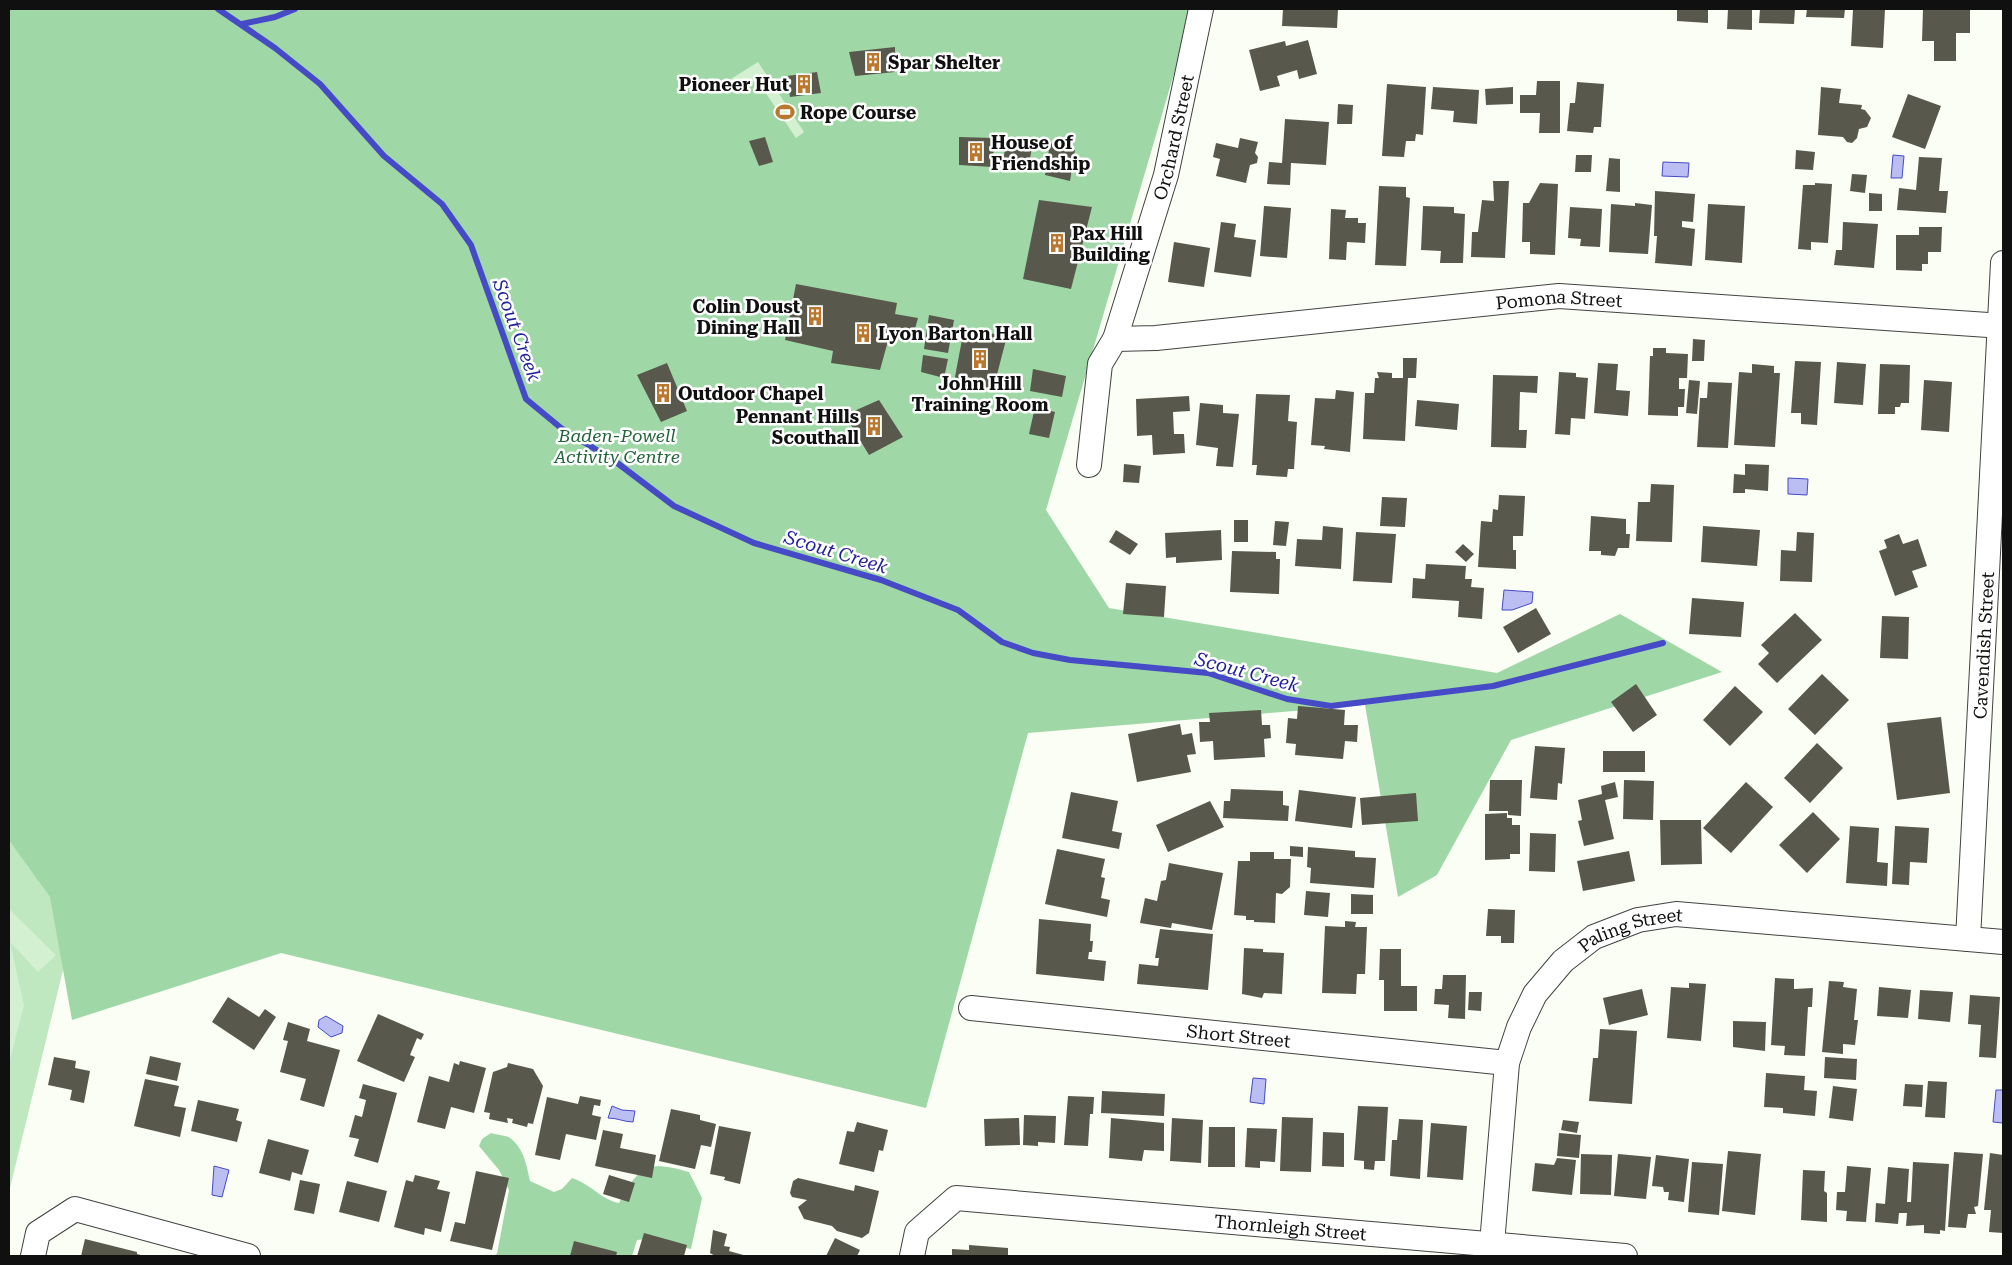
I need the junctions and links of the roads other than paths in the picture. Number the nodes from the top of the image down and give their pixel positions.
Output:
1 (1202, 9) edge
2 (2003, 263) edge
3 (2002, 326) edge
4 (1115, 339) junction
5 (1089, 465) dead end
6 (1968, 939) junction
7 (2003, 942) edge
8 (971, 1008) dead end
9 (1507, 1064) junction
10 (1491, 1250) edge
11 (33, 1256) edge
12 (248, 1256) edge
13 (912, 1256) edge
14 (1625, 1256) edge

1 - 4 street, Orchard Street
2 - 3 street, Cavendish Street
3 - 4 street, Pomona Street
3 - 6 street, Cavendish Street
4 - 5 street, Orchard Street
6 - 7 street, Paling Street
6 - 9 street, Paling Street
8 - 9 street, Short Street
9 - 10 street, Paling Street
10 - 13 street, Thornleigh Street
10 - 14 street, Thornleigh Street
11 - 12 street

